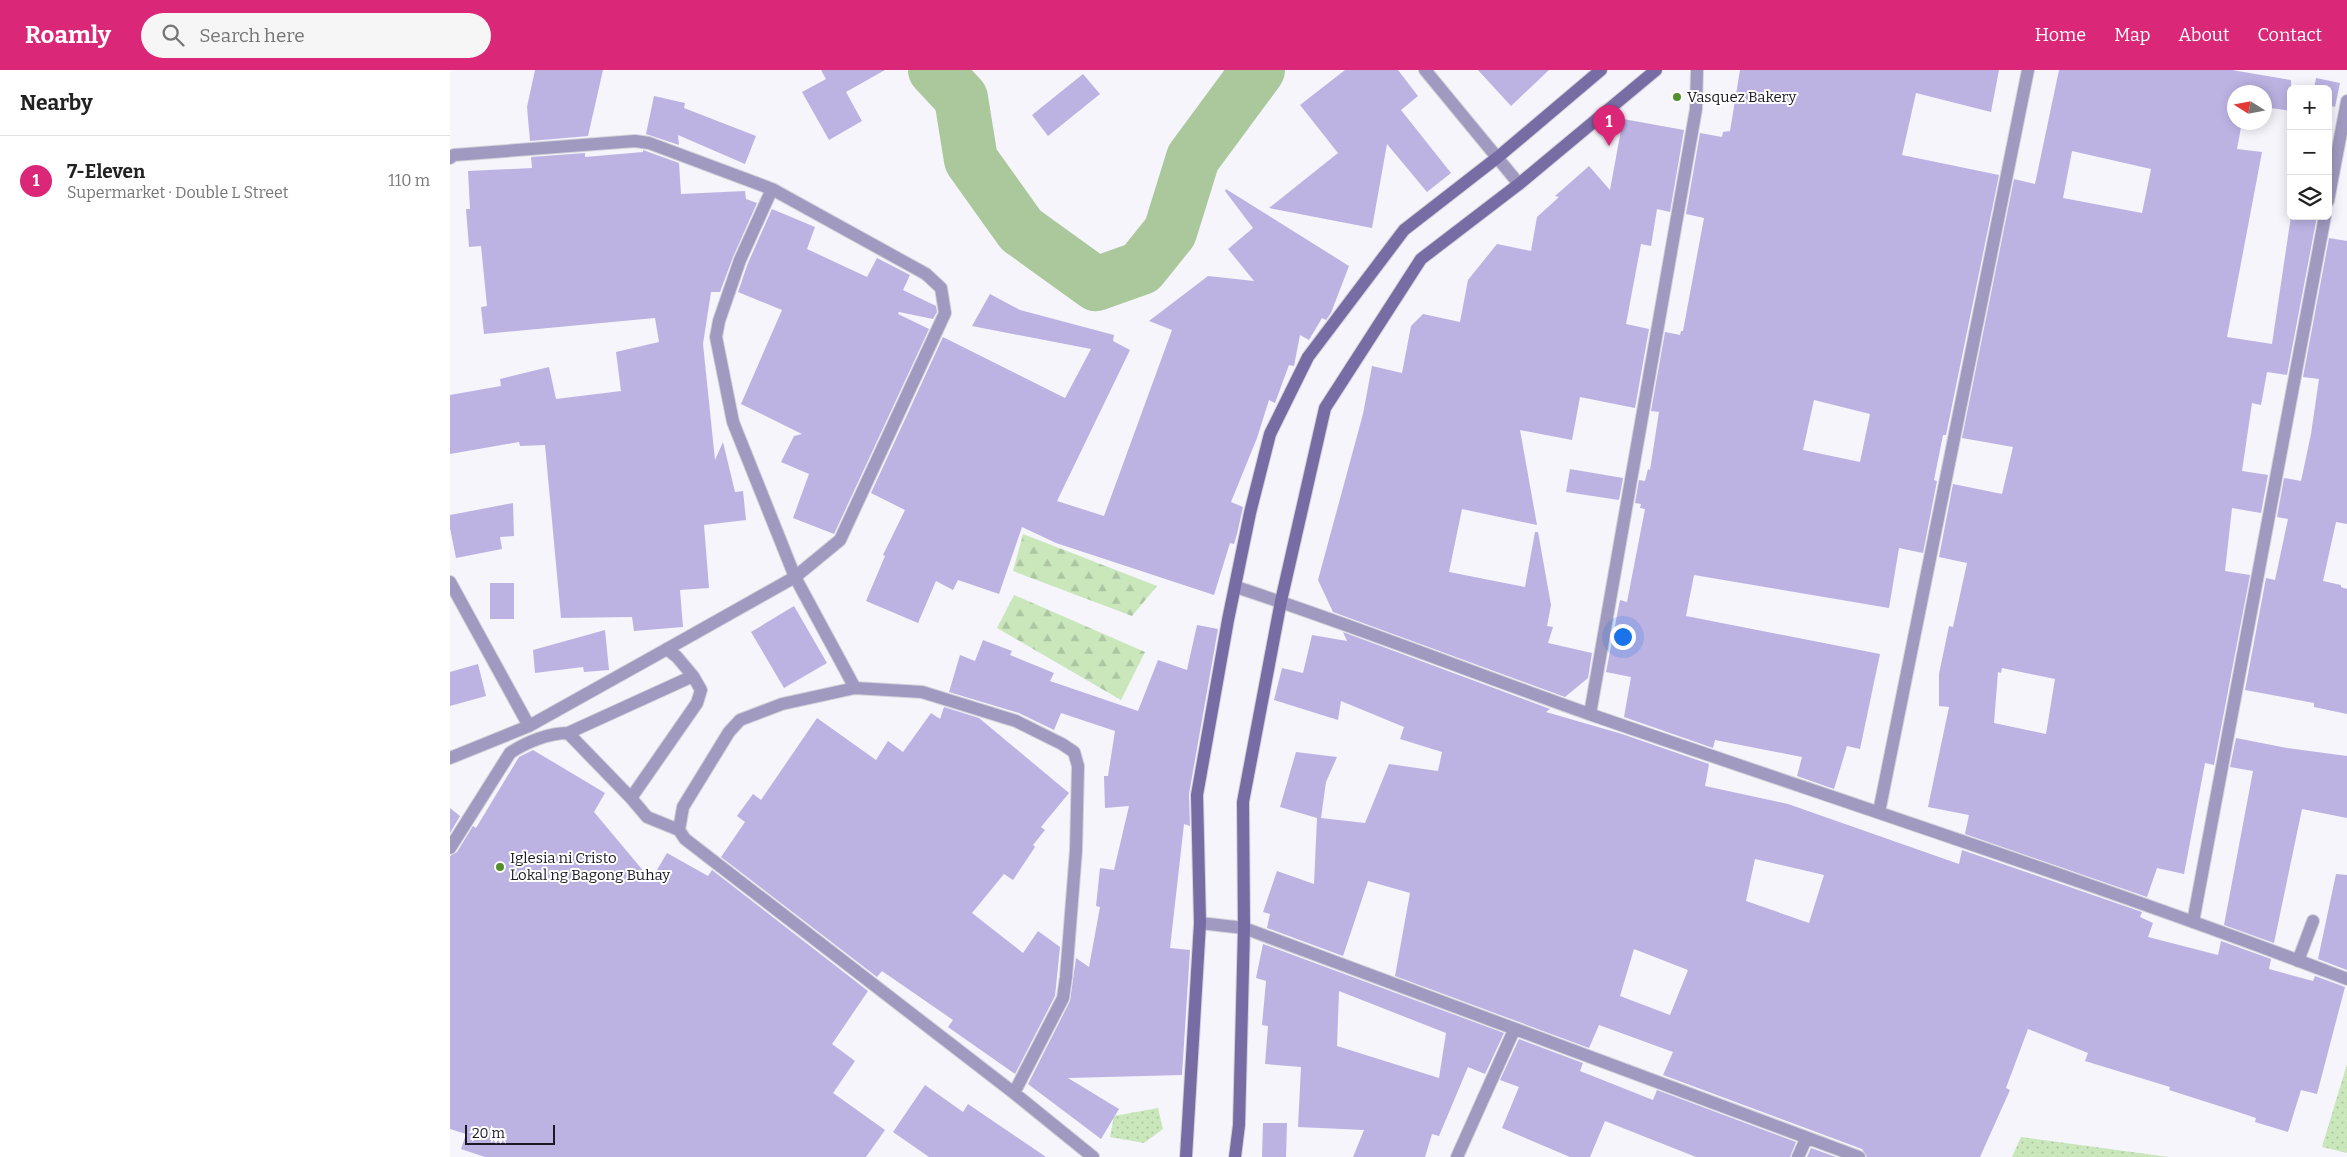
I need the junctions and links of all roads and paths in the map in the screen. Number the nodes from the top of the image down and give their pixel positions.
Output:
1 (1425, 70) edge
2 (1601, 70) edge
3 (1656, 70) edge
4 (1697, 70) edge
5 (2028, 70) edge
6 (2347, 101) edge
7 (1498, 157) junction
8 (450, 158) edge
9 (2332, 180) edge
10 (1519, 184) junction
11 (772, 189) junction
12 (2324, 220) edge
13 (795, 577) junction
14 (450, 582) edge
15 (1236, 587) junction
16 (1280, 601) junction
17 (667, 649) junction
18 (693, 676) junction
19 (855, 688) junction
20 (1590, 714) junction
21 (529, 726) junction
22 (568, 733) junction
23 (537, 740) junction
24 (450, 758) edge
25 (631, 798) junction
26 (1879, 812) junction
27 (679, 830) junction
28 (450, 848) edge
29 (2313, 921) dead end
30 (2193, 922) junction
31 (1200, 923) junction
32 (1244, 928) junction
33 (2298, 961) junction
34 (2347, 979) edge
35 (1514, 1030) junction
36 (1014, 1093) junction
37 (1806, 1139) junction
38 (1093, 1157) edge
39 (1186, 1157) edge
40 (1235, 1157) edge
41 (1457, 1157) edge
42 (1798, 1157) edge
43 (1859, 1157) edge

1 - 7 street
2 - 7 street
3 - 10 street
4 - 20 street
5 - 26 street
6 - 9 street
7 - 10 street
7 - 15 street
8 - 11 street
10 - 16 street
11 - 13 street
11 - 13 street
12 - 30 street
13 - 17 street
13 - 19 street
14 - 21 street
15 - 16 street
15 - 31 street
16 - 20 street
16 - 32 street
17 - 18 street
17 - 21 street
18 - 22 street
18 - 25 street
19 - 27 street
19 - 36 street
20 - 26 street
21 - 23 street
21 - 24 street
22 - 23 street
22 - 25 street
23 - 28 street
25 - 27 street
26 - 30 street
27 - 36 street
29 - 33 street
30 - 33 street
31 - 32 street
31 - 39 street
32 - 35 street
32 - 40 street
33 - 34 street
35 - 37 street
35 - 41 street
36 - 38 street
37 - 42 street
37 - 43 street

